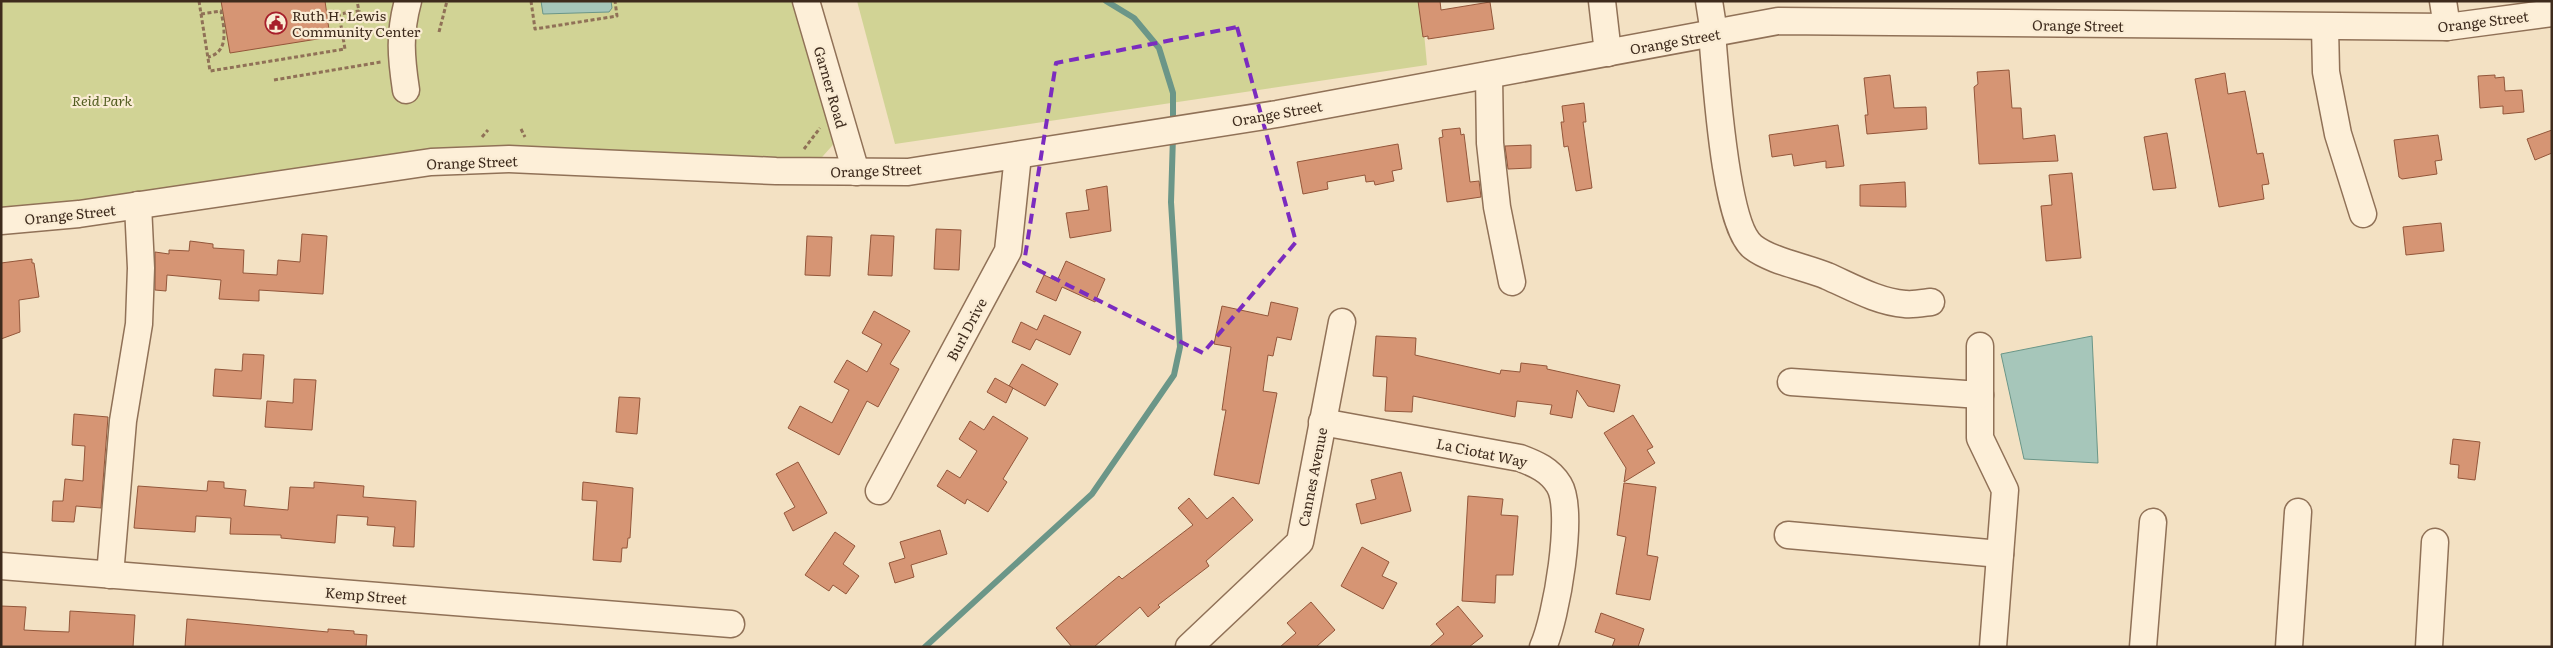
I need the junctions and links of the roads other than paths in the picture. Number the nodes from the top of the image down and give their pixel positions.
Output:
1 (408, 1) edge
2 (806, 1) edge
3 (1602, 1) edge
4 (1709, 1) edge
5 (2443, 1) edge
6 (1776, 11) edge
7 (2552, 13) edge
8 (2325, 27) junction
9 (2447, 27) junction
10 (1713, 33) junction
11 (1608, 53) junction
12 (1489, 75) junction
13 (406, 90) dead end
14 (1018, 155) junction
15 (856, 172) junction
16 (138, 205) junction
17 (2363, 214) dead end
18 (1, 221) edge
19 (1512, 282) dead end
20 (1931, 302) dead end
21 (1342, 322) dead end
22 (1980, 346) dead end
23 (1791, 382) dead end
24 (1980, 396) junction
25 (1322, 422) junction
26 (879, 492) dead end
27 (2298, 512) dead end
28 (2152, 522) dead end
29 (1788, 535) dead end
30 (2435, 542) dead end
31 (2000, 554) junction
32 (1, 566) edge
33 (110, 575) junction
34 (731, 624) dead end
35 (1993, 646) edge
36 (1189, 647) edge
37 (1543, 647) edge
38 (2005, 647) edge
39 (2143, 647) edge
40 (2289, 647) edge
41 (2429, 647) edge

1 - 13 street
2 - 15 street, Garner Road
3 - 11 street
4 - 10 street
5 - 9 street
6 - 8 street, Orange Street
6 - 10 street, Orange Street
7 - 9 street, Orange Street
8 - 9 street, Orange Street
8 - 17 street
10 - 11 street, Orange Street
10 - 20 street
11 - 12 street, Orange Street
12 - 14 street, Orange Street
12 - 19 street
14 - 15 street, Orange Street
14 - 26 street, Burl Drive
15 - 16 street, Orange Street
16 - 18 street, Orange Street
16 - 33 street
21 - 25 street, Cannes Avenue
22 - 24 street
23 - 24 street
24 - 31 street
25 - 36 street, Cannes Avenue
25 - 37 street, La Ciotat Way
27 - 40 street
28 - 39 street
29 - 31 street
30 - 41 street
31 - 35 street
32 - 33 street, Kemp Street
33 - 34 street, Kemp Street
35 - 38 street

